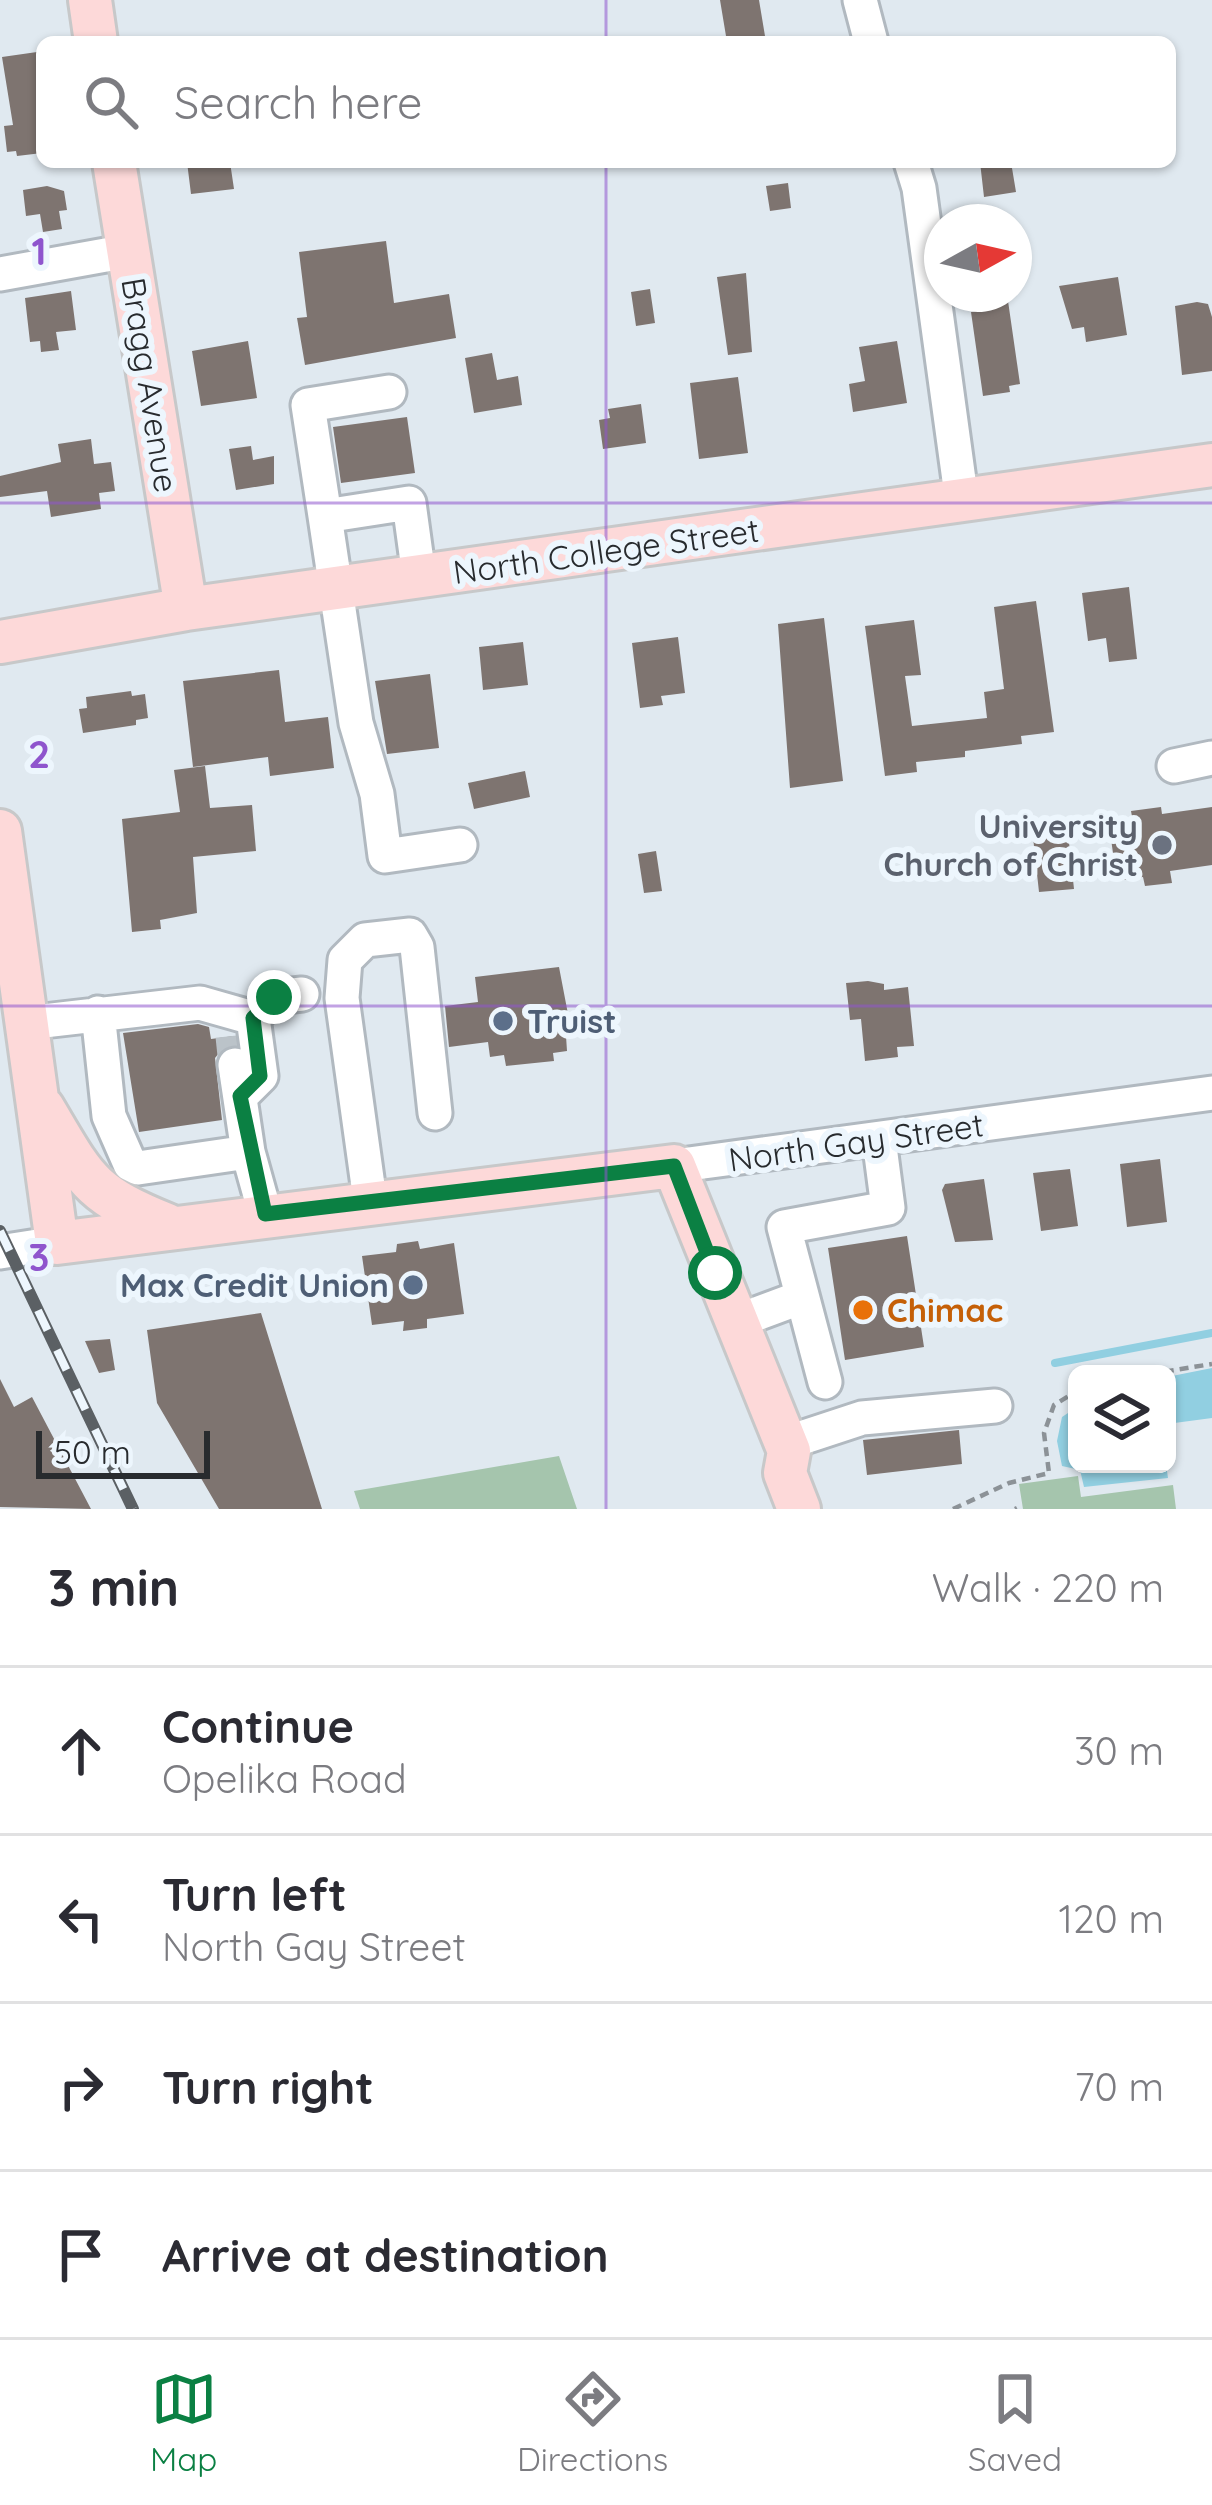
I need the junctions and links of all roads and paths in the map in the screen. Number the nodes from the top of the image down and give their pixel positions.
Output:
1 (90, 0) edge
2 (860, 0) edge
3 (95, 36) edge
4 (869, 36) edge
5 (115, 168) edge
6 (912, 168) edge
7 (128, 251) junction
8 (0, 274) edge
9 (389, 392) dead end
10 (1212, 465) edge
11 (962, 502) junction
12 (325, 516) junction
13 (419, 576) junction
14 (335, 588) junction
15 (186, 609) junction
16 (0, 642) edge
17 (1212, 758) edge
18 (1174, 766) dead end
19 (0, 831) edge
20 (460, 845) dead end
21 (6, 936) edge
22 (302, 994) dead end
23 (98, 1013) junction
24 (26, 1023) junction
25 (238, 1045) junction
26 (33, 1090) junction
27 (1212, 1093) edge
28 (434, 1113) dead end
29 (879, 1138) junction
30 (248, 1152) junction
31 (674, 1166) junction
32 (370, 1200) junction
33 (265, 1214) junction
34 (168, 1226) junction
35 (57, 1243) junction
36 (0, 1252) edge
37 (802, 1297) junction
38 (735, 1322) junction
39 (1212, 1364) edge
40 (1176, 1370) edge
41 (825, 1382) dead end
42 (1068, 1396) edge
43 (994, 1406) dead end
44 (787, 1447) junction
45 (799, 1509) edge
46 (828, 1509) edge
47 (953, 1509) edge

1 - 3 main road
2 - 4 street
5 - 7 main road, Bragg Avenue
6 - 11 street
7 - 8 street
7 - 15 main road, Bragg Avenue
9 - 12 street
10 - 11 main road, North College Street
11 - 13 main road, North College Street
12 - 13 street
12 - 14 street
13 - 14 main road, North College Street
14 - 15 main road, North College Street
14 - 20 street
15 - 16 main road, North College Street
17 - 18 street
19 - 21 main road
21 - 24 main road
22 - 25 street
23 - 24 street
23 - 25 street
23 - 30 street
24 - 26 main road
25 - 30 street
26 - 34 main road
26 - 35 main road
27 - 29 street, North Gay Street
28 - 32 street
29 - 31 street, North Gay Street
29 - 37 street
30 - 33 street
31 - 32 main road, North Gay Street
31 - 38 main road
32 - 33 main road, North Gay Street
33 - 34 main road, North Gay Street
34 - 35 main road, North Gay Street
35 - 36 street, North Gay Street
37 - 38 street
37 - 41 street
38 - 44 main road
39 - 40 path
42 - 47 path
43 - 44 street
44 - 45 main road
44 - 46 main road

